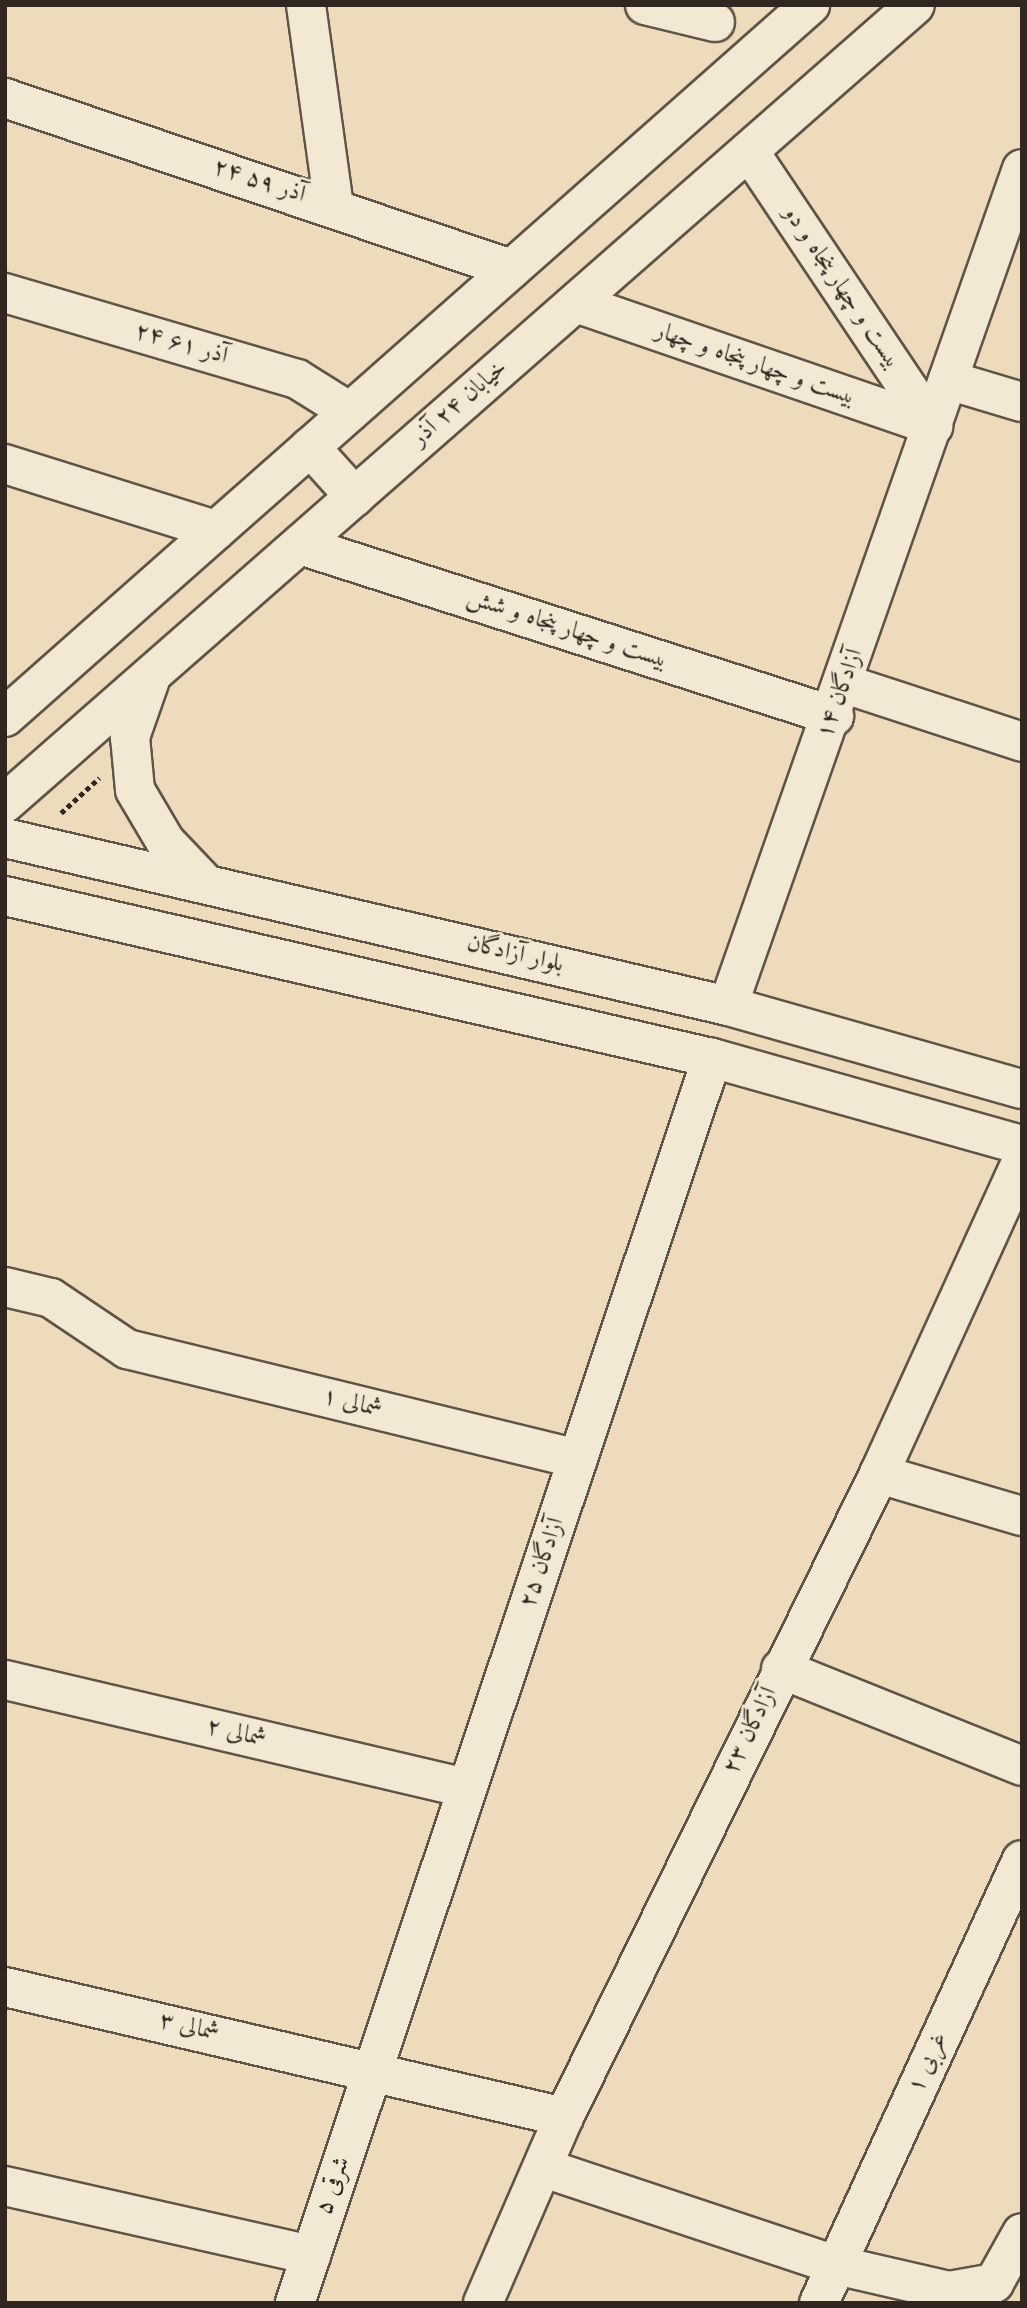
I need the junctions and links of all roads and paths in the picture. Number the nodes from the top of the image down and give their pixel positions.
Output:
1 (306, 5) edge
2 (645, 5) edge
3 (810, 5) edge
4 (915, 5) edge
5 (711, 13) edge
6 (745, 63) junction
7 (5, 98) edge
8 (749, 151) junction
9 (1022, 169) edge
10 (334, 207) junction
11 (511, 269) junction
12 (5, 293) edge
13 (576, 303) junction
14 (948, 380) junction
15 (1022, 402) edge
16 (350, 412) junction
17 (933, 426) junction
18 (310, 447) junction
19 (5, 464) edge
20 (355, 497) junction
21 (216, 530) junction
22 (300, 545) junction
23 (151, 676) junction
24 (839, 700) junction
25 (5, 717) edge
26 (1022, 742) edge
27 (5, 803) edge
28 (5, 838) edge
29 (204, 882) junction
30 (5, 896) edge
31 (728, 1006) junction
32 (712, 1058) junction
33 (1022, 1089) edge
34 (1022, 1145) edge
35 (1022, 1160) edge
36 (5, 1287) edge
37 (578, 1460) junction
38 (879, 1474) junction
39 (1022, 1516) edge
40 (781, 1669) junction
41 (5, 1680) edge
42 (1022, 1766) edge
43 (467, 1788) junction
44 (1022, 1860) edge
45 (5, 1987) edge
46 (374, 2068) junction
47 (564, 2117) junction
48 (544, 2168) junction
49 (5, 2186) edge
50 (1022, 2233) edge
51 (311, 2255) junction
52 (836, 2265) junction
53 (295, 2303) edge
54 (483, 2303) edge
55 (819, 2303) edge

1 - 10 street
2 - 5 street
3 - 6 street
4 - 8 street, خیابان ۲۴ آذر
5 - 6 street
6 - 11 street
7 - 10 street, ۲۴ آذر ۵۹
8 - 13 street, خیابان ۲۴ آذر
8 - 17 street, بیست و چهار پنجاه و دو
9 - 14 street, آزادگان ۱۴
10 - 11 street, ۲۴ آذر ۵۹
11 - 16 street
12 - 16 street, ۲۴ آذر ۶۱
13 - 17 street, بیست و چهار پنجاه و چهار
13 - 20 street, خیابان ۲۴ آذر
14 - 15 street
14 - 17 street, آزادگان ۱۴
16 - 18 street
17 - 24 street, آزادگان ۱۴
18 - 20 street
18 - 21 street
19 - 21 street
20 - 22 street, خیابان ۲۴ آذر
21 - 25 street
22 - 23 street, خیابان ۲۴ آذر
22 - 24 street, بیست و چهار پنجاه و شش
23 - 27 street, خیابان ۲۴ آذر
23 - 29 street
24 - 26 street, بیست و چهار پنجاه و شش
24 - 31 street, آزادگان ۱۴
28 - 29 street, بلوار آزادگان
29 - 31 street, بلوار آزادگان
30 - 32 street
31 - 33 street, بلوار آزادگان
32 - 34 street
32 - 37 street, آزادگان ۲۵
35 - 38 street, آزادگان ۲۳
36 - 37 street, ۱ شمالی
37 - 43 street, آزادگان ۲۵
38 - 39 street
38 - 40 street, آزادگان ۲۳
40 - 42 street
40 - 47 street, آزادگان ۲۳
41 - 43 street, ۲ شمالی
43 - 46 street, آزادگان ۲۵
44 - 52 street, ۱ غربی
45 - 46 street, ۳ شمالی
46 - 47 street, ۳ شمالی
46 - 51 street, شرقی ۵
47 - 48 street, آزادگان ۲۳
48 - 52 street
48 - 54 street, آزادگان ۲۳
49 - 51 street
50 - 52 street
51 - 53 street, شرقی ۵
52 - 55 street, ۱ غربی

